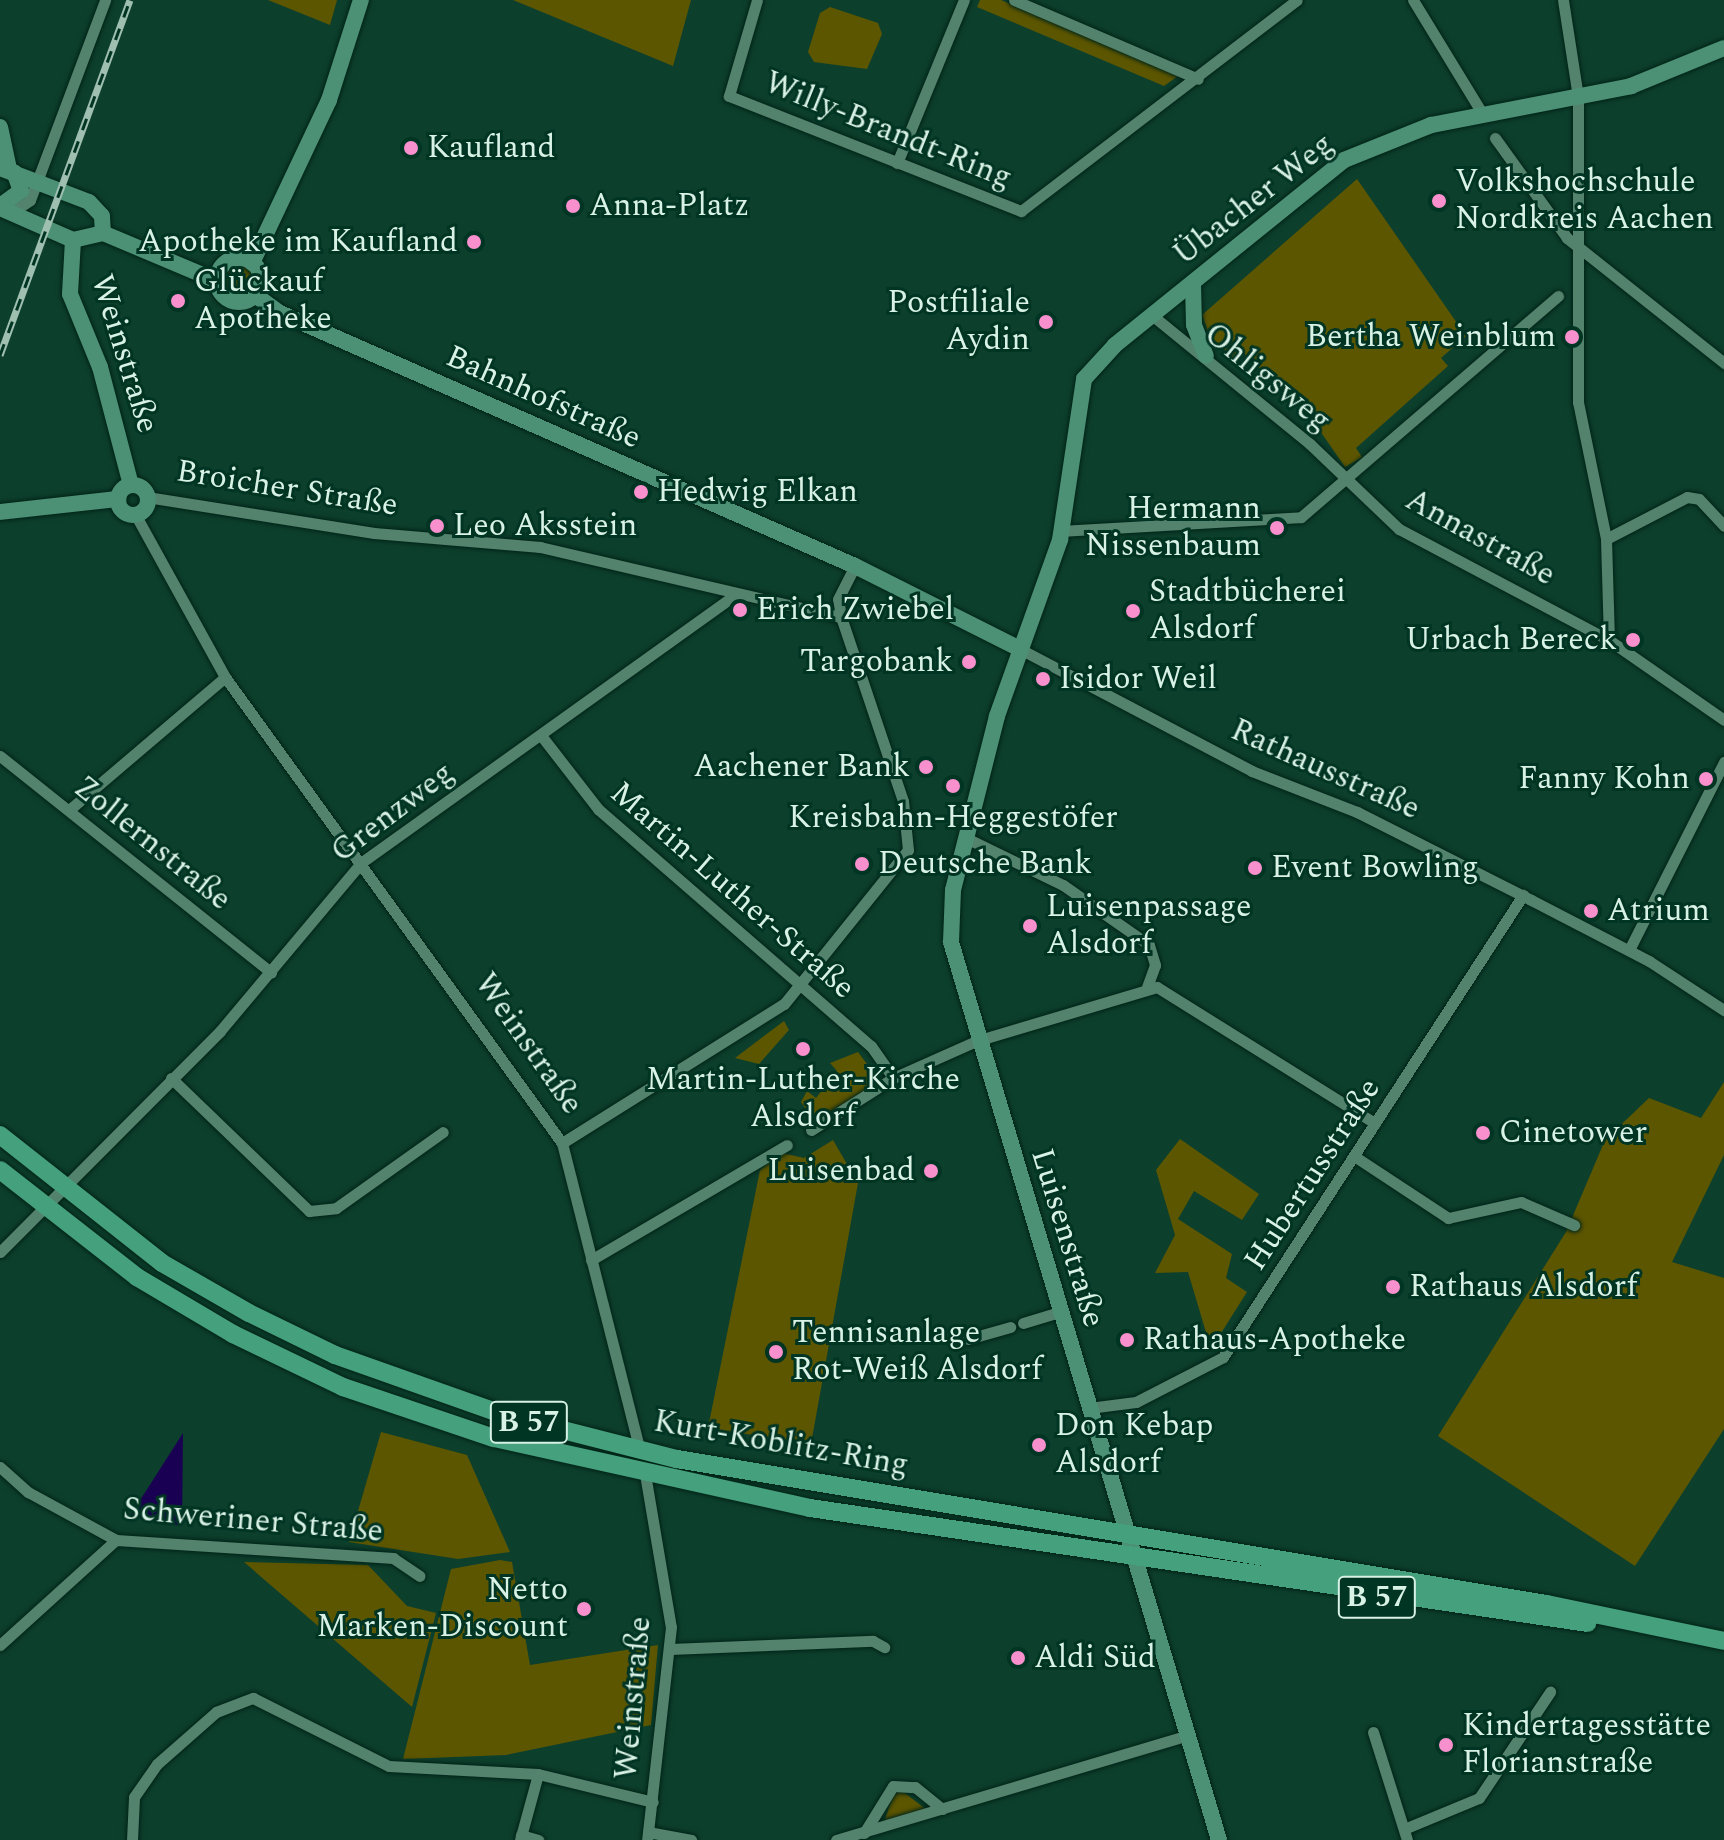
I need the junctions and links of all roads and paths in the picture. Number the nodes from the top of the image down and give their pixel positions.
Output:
1 (105, 0) edge
2 (361, 0) edge
3 (757, 0) edge
4 (964, 0) edge
5 (1014, 0) edge
6 (1297, 0) edge
7 (1413, 0) edge
8 (1563, 0) edge
9 (1724, 48) edge
10 (1198, 79) junction
11 (1578, 97) junction
12 (1482, 113) junction
13 (0, 127) edge
14 (1495, 138) dead end
15 (897, 163) junction
16 (8, 170) edge
17 (39, 181) junction
18 (4, 209) edge
19 (103, 233) junction
20 (73, 240) junction
21 (1582, 249) junction
22 (252, 263) junction
23 (217, 281) junction
24 (1193, 284) junction
25 (255, 295) junction
26 (1558, 296) dead end
27 (1153, 316) junction
28 (1206, 356) junction
29 (1724, 363) edge
30 (1348, 481) junction
31 (131, 485) junction
32 (147, 497) junction
33 (118, 499) junction
34 (0, 512) edge
35 (135, 514) junction
36 (1724, 526) edge
37 (1061, 531) junction
38 (1606, 539) junction
39 (855, 566) junction
40 (734, 596) junction
41 (841, 617) junction
42 (1609, 640) junction
43 (1018, 648) junction
44 (225, 677) junction
45 (1724, 720) edge
46 (543, 738) junction
47 (0, 756) edge
48 (1724, 762) edge
49 (69, 810) junction
50 (966, 838) junction
51 (362, 862) junction
52 (1523, 895) junction
53 (1629, 950) junction
54 (271, 972) junction
55 (800, 985) junction
56 (1147, 987) junction
57 (1724, 1010) edge
58 (976, 1041) junction
59 (171, 1078) junction
60 (893, 1078) junction
61 (1375, 1123) junction
62 (811, 1130) dead end
63 (443, 1132) dead end
64 (0, 1135) edge
65 (562, 1143) junction
66 (787, 1145) dead end
67 (1354, 1156) junction
68 (0, 1170) edge
69 (62, 1191) junction
70 (45, 1209) junction
71 (1574, 1225) dead end
72 (0, 1252) edge
73 (591, 1260) junction
74 (1059, 1312) junction
75 (1023, 1323) dead end
76 (1010, 1327) dead end
77 (968, 1339) dead end
78 (1089, 1408) junction
79 (640, 1449) junction
80 (0, 1467) edge
81 (645, 1475) junction
82 (1126, 1532) junction
83 (116, 1540) junction
84 (1133, 1559) junction
85 (420, 1576) dead end
86 (1623, 1625) junction
87 (1724, 1641) edge
88 (0, 1645) edge
89 (884, 1647) dead end
90 (670, 1649) junction
91 (1550, 1692) dead end
92 (1373, 1732) dead end
93 (1188, 1735) junction
94 (538, 1774) junction
95 (653, 1802) junction
96 (942, 1809) junction
97 (864, 1833) junction
98 (1405, 1834) edge
99 (648, 1836) edge
100 (520, 1838) edge
101 (132, 1840) edge
102 (538, 1840) edge
103 (691, 1840) edge
104 (836, 1840) edge
105 (1219, 1840) edge

1 - 17 street
2 - 22 main road
3 - 15 street, Willy-Brandt-Ring
4 - 15 street
5 - 10 street
6 - 10 street, Willy-Brandt-Ring
7 - 12 street
8 - 11 street
9 - 11 main road, Übacher Weg
10 - 15 street, Willy-Brandt-Ring
11 - 12 main road, Übacher Weg
11 - 21 street
12 - 24 main road, Übacher Weg
13 - 16 main road
14 - 21 street
16 - 17 main road
16 - 18 main road
17 - 18 street
17 - 19 main road
18 - 20 main road
19 - 20 main road
19 - 23 main road
20 - 31 main road, Weinstraße
21 - 29 street
21 - 38 street
22 - 23 main road
22 - 25 main road
23 - 25 main road
24 - 27 main road, Übacher Weg
24 - 28 main road
25 - 39 main road, Bahnhofstraße
26 - 30 street
27 - 28 street, Ohligsweg
27 - 37 main road, Übacher Weg
28 - 30 street, Ohligsweg
30 - 37 street
30 - 42 street, Annastraße
31 - 32 main road
31 - 33 main road
32 - 35 main road
32 - 40 street, Broicher Straße
33 - 34 main road
33 - 35 main road
35 - 44 street, Weinstraße
36 - 38 street
37 - 43 main road, Übacher Weg
38 - 42 street
39 - 41 street
39 - 43 main road, Rathausstraße
40 - 41 street, Broicher Straße
40 - 46 street, Grenzweg
41 - 55 street
42 - 45 street, Annastraße
43 - 50 main road, Luisenstraße
43 - 52 street, Rathausstraße
44 - 49 street
44 - 51 street, Weinstraße
46 - 51 street, Grenzweg
46 - 55 street, Martin-Luther-Straße
47 - 49 street, Zollernstraße
48 - 53 street
49 - 54 street, Zollernstraße
50 - 56 street
50 - 58 main road, Luisenstraße
51 - 54 street, Grenzweg
51 - 65 street, Weinstraße
52 - 53 street, Rathausstraße
52 - 61 street, Hubertusstraße
53 - 57 street, Rathausstraße
54 - 59 street, Grenzweg
55 - 60 street, Martin-Luther-Straße
55 - 65 street
56 - 58 street
56 - 61 street
58 - 60 street
58 - 74 main road, Luisenstraße
59 - 63 street
59 - 69 street, Grenzweg
60 - 62 street
61 - 67 street, Hubertusstraße
64 - 69 main road, Kurt-Koblitz-Ring / B 57
65 - 73 street, Weinstraße
66 - 73 street
67 - 71 street
67 - 78 street, Hubertusstraße
68 - 70 main road, Kurt-Koblitz-Ring / B 57
69 - 70 street, Grenzweg
69 - 79 main road, Kurt-Koblitz-Ring / B 57
70 - 72 street
70 - 81 main road, Kurt-Koblitz-Ring / B 57
73 - 79 street, Weinstraße
74 - 75 street
74 - 78 main road, Luisenstraße
76 - 77 street
78 - 82 main road, Luisenstraße
79 - 81 street, Weinstraße
79 - 82 main road, Kurt-Koblitz-Ring / B 57
80 - 83 street, Schweriner Straße
81 - 84 main road, Kurt-Koblitz-Ring / B 57
81 - 90 street, Weinstraße
82 - 84 main road, Luisenstraße
82 - 86 main road, Kurt-Koblitz-Ring / B 57
83 - 85 street, Schweriner Straße
83 - 88 street
84 - 86 main road, Kurt-Koblitz-Ring / B 57
84 - 93 main road, Luisenstraße
86 - 87 main road, Kurt-Koblitz-Ring / B 57
89 - 90 street
90 - 95 street, Weinstraße
91 - 98 street
92 - 98 street
93 - 96 street
93 - 105 main road, Luisenstraße
94 - 95 street
94 - 100 street
94 - 101 street
95 - 99 street, Weinstraße
96 - 97 street
96 - 97 street
97 - 104 street
99 - 103 street
100 - 102 street

